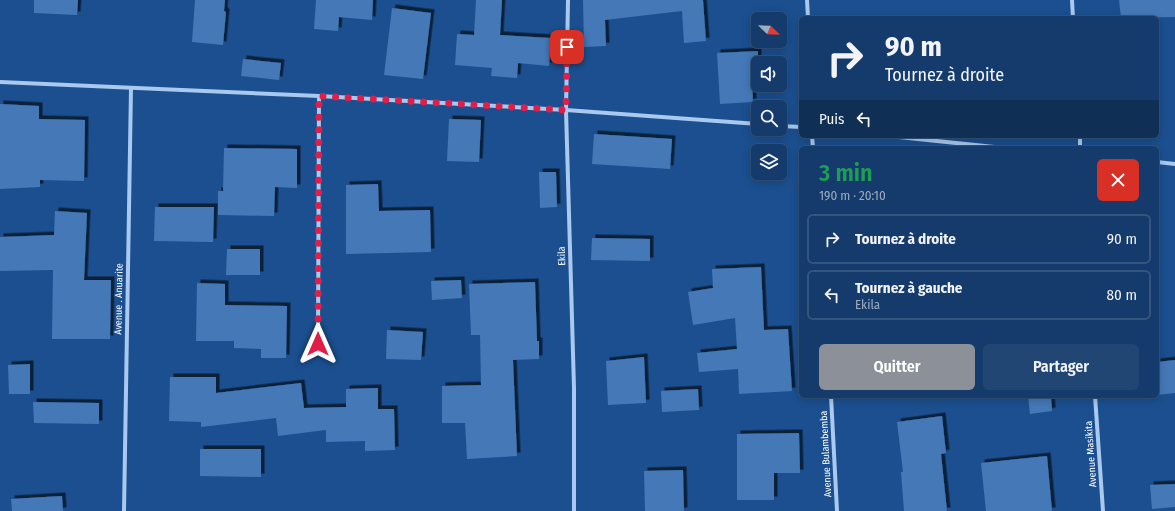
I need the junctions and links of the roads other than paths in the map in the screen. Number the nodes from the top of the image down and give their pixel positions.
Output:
1 (568, 0) edge
2 (807, 0) edge
3 (1072, 0) edge
4 (808, 16) edge
5 (1073, 16) edge
6 (0, 82) edge
7 (131, 88) junction
8 (319, 96) junction
9 (566, 110) junction
10 (751, 123) edge
11 (787, 126) edge
12 (799, 127) edge
13 (908, 138) edge
14 (985, 146) edge
15 (1159, 162) edge
16 (1175, 164) edge
17 (318, 344) dead end
18 (831, 398) edge
19 (1095, 398) edge
20 (124, 511) edge
21 (574, 511) edge
22 (837, 511) edge
23 (1102, 511) edge

1 - 9 street, Ekila
2 - 4 street
3 - 5 street
6 - 7 street
7 - 8 street
7 - 20 street, Avenue . Anuarite
8 - 9 street
8 - 17 street
9 - 10 street
9 - 21 street, Ekila
11 - 12 street
13 - 14 street
15 - 16 street
18 - 22 street, Avenue Bulambemba
19 - 23 street, Avenue Masikita

